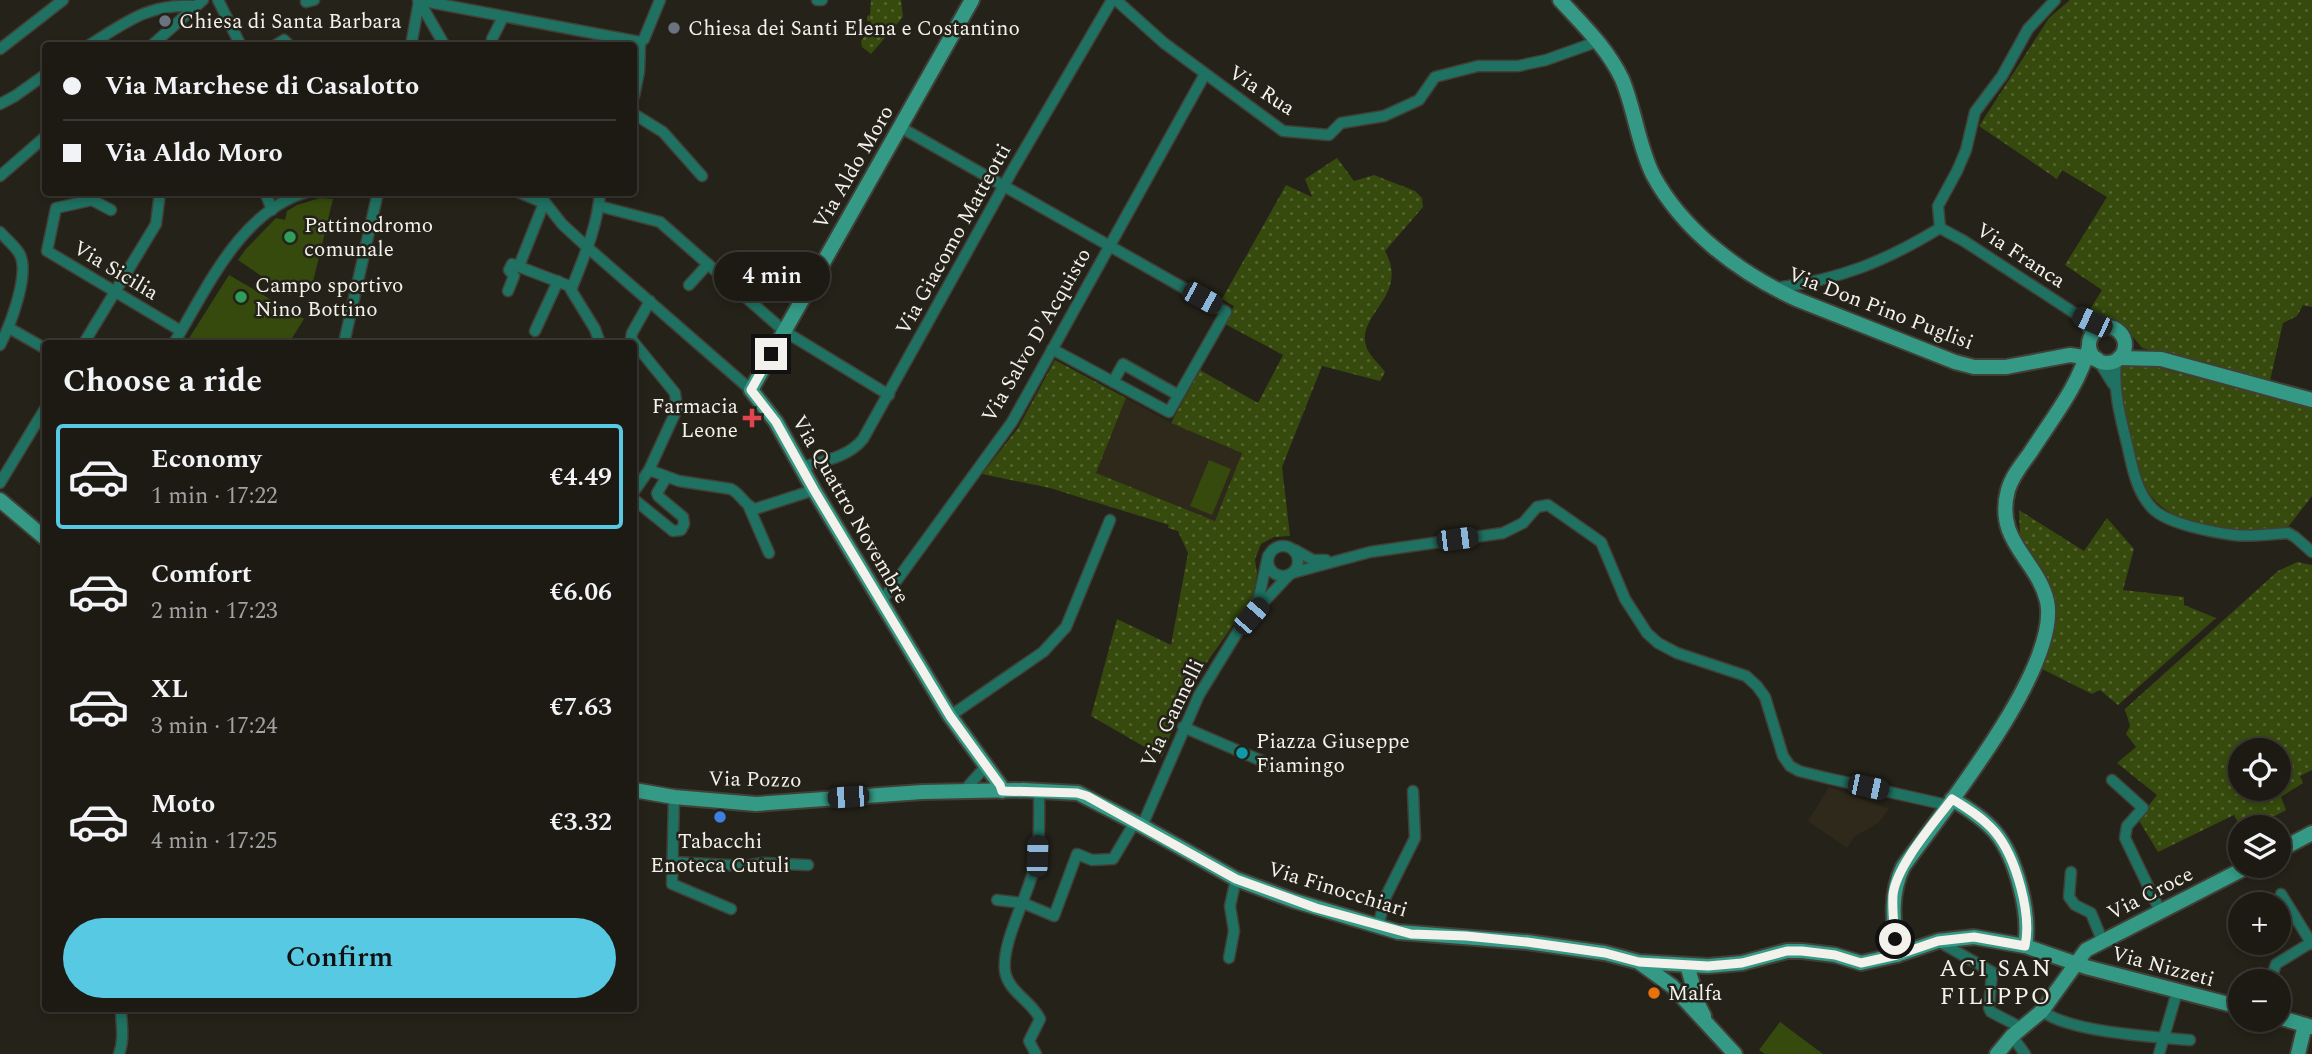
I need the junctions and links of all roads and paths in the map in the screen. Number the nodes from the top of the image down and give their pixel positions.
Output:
1 (64, 0) edge
2 (218, 0) edge
3 (419, 0) edge
4 (660, 0) edge
5 (972, 0) edge
6 (1114, 0) edge
7 (1560, 0) edge
8 (2055, 0) edge
9 (164, 3) edge
10 (200, 3) edge
11 (503, 17) junction
12 (615, 37) junction
13 (492, 39) dead end
14 (1599, 41) junction
15 (94, 42) edge
16 (156, 42) edge
17 (240, 42) edge
18 (412, 42) edge
19 (443, 42) edge
20 (608, 42) edge
21 (640, 42) junction
22 (0, 49) edge
23 (1205, 75) junction
24 (42, 77) edge
25 (637, 82) edge
26 (0, 104) edge
27 (637, 116) edge
28 (900, 127) junction
29 (42, 139) edge
30 (2, 171) edge
31 (702, 176) dead end
32 (1003, 186) junction
33 (160, 196) edge
34 (267, 196) edge
35 (299, 196) edge
36 (377, 196) edge
37 (527, 196) edge
38 (539, 196) edge
39 (600, 196) edge
40 (544, 204) junction
41 (599, 206) junction
42 (272, 210) junction
43 (111, 211) dead end
44 (1940, 228) junction
45 (1, 234) edge
46 (1109, 246) junction
47 (587, 247) junction
48 (708, 264) junction
49 (519, 266) junction
50 (558, 281) junction
51 (689, 285) dead end
52 (572, 287) junction
53 (1772, 288) junction
54 (508, 291) dead end
55 (115, 292) junction
56 (650, 301) junction
57 (2080, 316) junction
58 (2106, 327) junction
59 (9, 328) junction
60 (181, 331) junction
61 (536, 331) dead end
62 (784, 331) junction
63 (2121, 333) junction
64 (86, 340) edge
65 (176, 340) edge
66 (345, 340) edge
67 (599, 340) edge
68 (630, 340) edge
69 (0, 345) edge
70 (42, 347) edge
71 (637, 349) edge
72 (1052, 349) junction
73 (2100, 357) junction
74 (2161, 359) junction
75 (1113, 382) junction
76 (2115, 387) junction
77 (751, 390) junction
78 (889, 395) junction
79 (1178, 395) junction
80 (2312, 400) edge
81 (42, 414) edge
82 (802, 467) junction
83 (649, 470) junction
84 (666, 478) junction
85 (0, 483) edge
86 (814, 490) junction
87 (637, 491) edge
88 (637, 499) edge
89 (0, 500) edge
90 (749, 507) junction
91 (1110, 520) dead end
92 (42, 536) edge
93 (1293, 549) junction
94 (2312, 552) edge
95 (769, 553) dead end
96 (1268, 556) junction
97 (1340, 559) junction
98 (1291, 574) junction
99 (881, 602) junction
100 (1246, 622) junction
101 (950, 716) junction
102 (1184, 727) junction
103 (986, 766) junction
104 (1276, 768) dead end
105 (2112, 780) dead end
106 (637, 791) edge
107 (1002, 791) junction
108 (1039, 791) junction
109 (1413, 791) dead end
110 (962, 793) junction
111 (674, 797) junction
112 (1949, 802) junction
113 (1138, 824) junction
114 (2312, 834) edge
115 (2291, 844) edge
116 (672, 862) junction
117 (808, 865) dead end
118 (2071, 872) dead end
119 (2228, 877) edge
120 (1236, 879) junction
121 (997, 900) dead end
122 (1023, 903) junction
123 (731, 909) dead end
124 (2291, 910) edge
125 (2160, 911) junction
126 (1378, 926) junction
127 (2026, 940) junction
128 (2102, 940) junction
129 (1933, 943) junction
130 (2312, 943) edge
131 (1897, 955) junction
132 (1229, 958) dead end
133 (1639, 962) junction
134 (2076, 964) junction
135 (1683, 965) junction
136 (2274, 969) edge
137 (1672, 986) junction
138 (2177, 992) junction
139 (2228, 1004) edge
140 (2042, 1010) junction
141 (121, 1012) edge
142 (2291, 1021) edge
143 (2309, 1026) edge
144 (1712, 1029) junction
145 (2017, 1032) junction
146 (2164, 1038) junction
147 (2190, 1040) dead end
148 (118, 1054) edge
149 (1036, 1054) edge
150 (1735, 1054) edge
151 (1997, 1054) edge
152 (2025, 1054) edge
153 (2159, 1054) edge
154 (2298, 1054) edge

1 - 22 street
2 - 17 street
3 - 11 street
3 - 18 street
3 - 19 street
4 - 21 street
5 - 28 street, Via Aldo Moro
6 - 23 street, Via Rua
6 - 32 street, Via Giacomo Matteotti
7 - 14 street, Via Don Pino Puglisi
8 - 44 street
9 - 10 street
9 - 15 street
10 - 16 street
11 - 12 street
11 - 13 street
12 - 20 street
12 - 21 street
14 - 23 street, Via Rua
14 - 53 street, Via Don Pino Puglisi
21 - 25 street
23 - 46 street, Via Salvo D'Acquisto
24 - 26 street
27 - 31 street
28 - 32 street
28 - 62 street, Via Aldo Moro
29 - 30 street
32 - 46 street
32 - 78 street, Via Giacomo Matteotti
33 - 55 street
34 - 42 street
35 - 42 street
36 - 66 street
37 - 40 street
38 - 40 street, Via Quattro Novembre
39 - 41 street
40 - 47 street, Via Quattro Novembre
40 - 49 street
41 - 47 street
41 - 48 street
42 - 60 street
43 - 55 street, Via Sicilia
44 - 53 street
44 - 57 street, Via Franca
45 - 59 street
46 - 72 street, Via Salvo D'Acquisto
46 - 79 street
47 - 52 street
47 - 56 street, Via Quattro Novembre
48 - 51 street
48 - 62 street
49 - 50 street
49 - 54 street
50 - 52 street
50 - 61 street
52 - 67 street
53 - 73 street, Via Don Pino Puglisi
55 - 60 street, Via Sicilia
55 - 64 street
56 - 68 street
56 - 77 street, Via Quattro Novembre
57 - 58 street, Via Franca
57 - 73 street
58 - 63 street
58 - 73 street
59 - 69 street
59 - 70 street
60 - 65 street
62 - 77 street, Via Aldo Moro
62 - 78 street
63 - 73 street
63 - 74 street
71 - 83 street
72 - 75 street
72 - 99 street, Via Salvo D'Acquisto
73 - 74 street
73 - 76 street
73 - 76 street
73 - 112 street
74 - 80 street
75 - 79 street
75 - 79 street
76 - 94 street
77 - 82 street, Via Quattro Novembre
78 - 82 street, Via Giacomo Matteotti
81 - 85 street
82 - 86 street, Via Quattro Novembre
83 - 84 street
83 - 87 street
84 - 88 street
84 - 90 street
86 - 90 street
86 - 99 street, Via Quattro Novembre
89 - 92 street
90 - 95 street
91 - 101 street
93 - 96 street
93 - 97 street
93 - 98 street
96 - 98 street
96 - 100 street, Via Gannelli
97 - 98 street
97 - 112 street
98 - 100 street, Via Gannelli
99 - 101 street, Via Quattro Novembre
100 - 102 street, Via Gannelli
101 - 103 street, Via Quattro Novembre
102 - 104 street
102 - 113 street, Via Gannelli
103 - 107 street, Via Quattro Novembre
103 - 110 street
105 - 125 street
106 - 111 street, Via Pozzo
107 - 108 street, Via Finocchiari
107 - 110 street, Via Pozzo
108 - 113 street, Via Finocchiari
108 - 122 street
109 - 126 street
110 - 111 street, Via Pozzo
111 - 116 street
112 - 127 street
112 - 131 street
113 - 120 street, Via Finocchiari
113 - 122 street, Via Gannelli
114 - 115 street
116 - 117 street
116 - 123 street
118 - 128 street
119 - 125 street, Via Croce
120 - 126 street, Via Finocchiari
120 - 132 street
121 - 122 street
122 - 149 street
124 - 130 street
125 - 128 street, Via Croce
126 - 133 street, Via Finocchiari
127 - 129 street, Via Finocchiari
127 - 134 street, Via Nizzeti
128 - 134 street, Via Croce
129 - 131 street, Via Finocchiari
129 - 145 street
130 - 136 street
131 - 135 street, Via Finocchiari
133 - 135 street, Via Finocchiari
133 - 137 street
134 - 138 street, Via Nizzeti
134 - 140 street, Via Croce
135 - 137 street
135 - 144 street
137 - 144 street
138 - 139 street, Via Nizzeti
138 - 146 street
140 - 145 street, Via Croce
140 - 146 street
141 - 148 street
142 - 143 street
143 - 154 street
144 - 150 street
145 - 151 street, Via Croce
145 - 152 street
146 - 147 street
146 - 153 street

